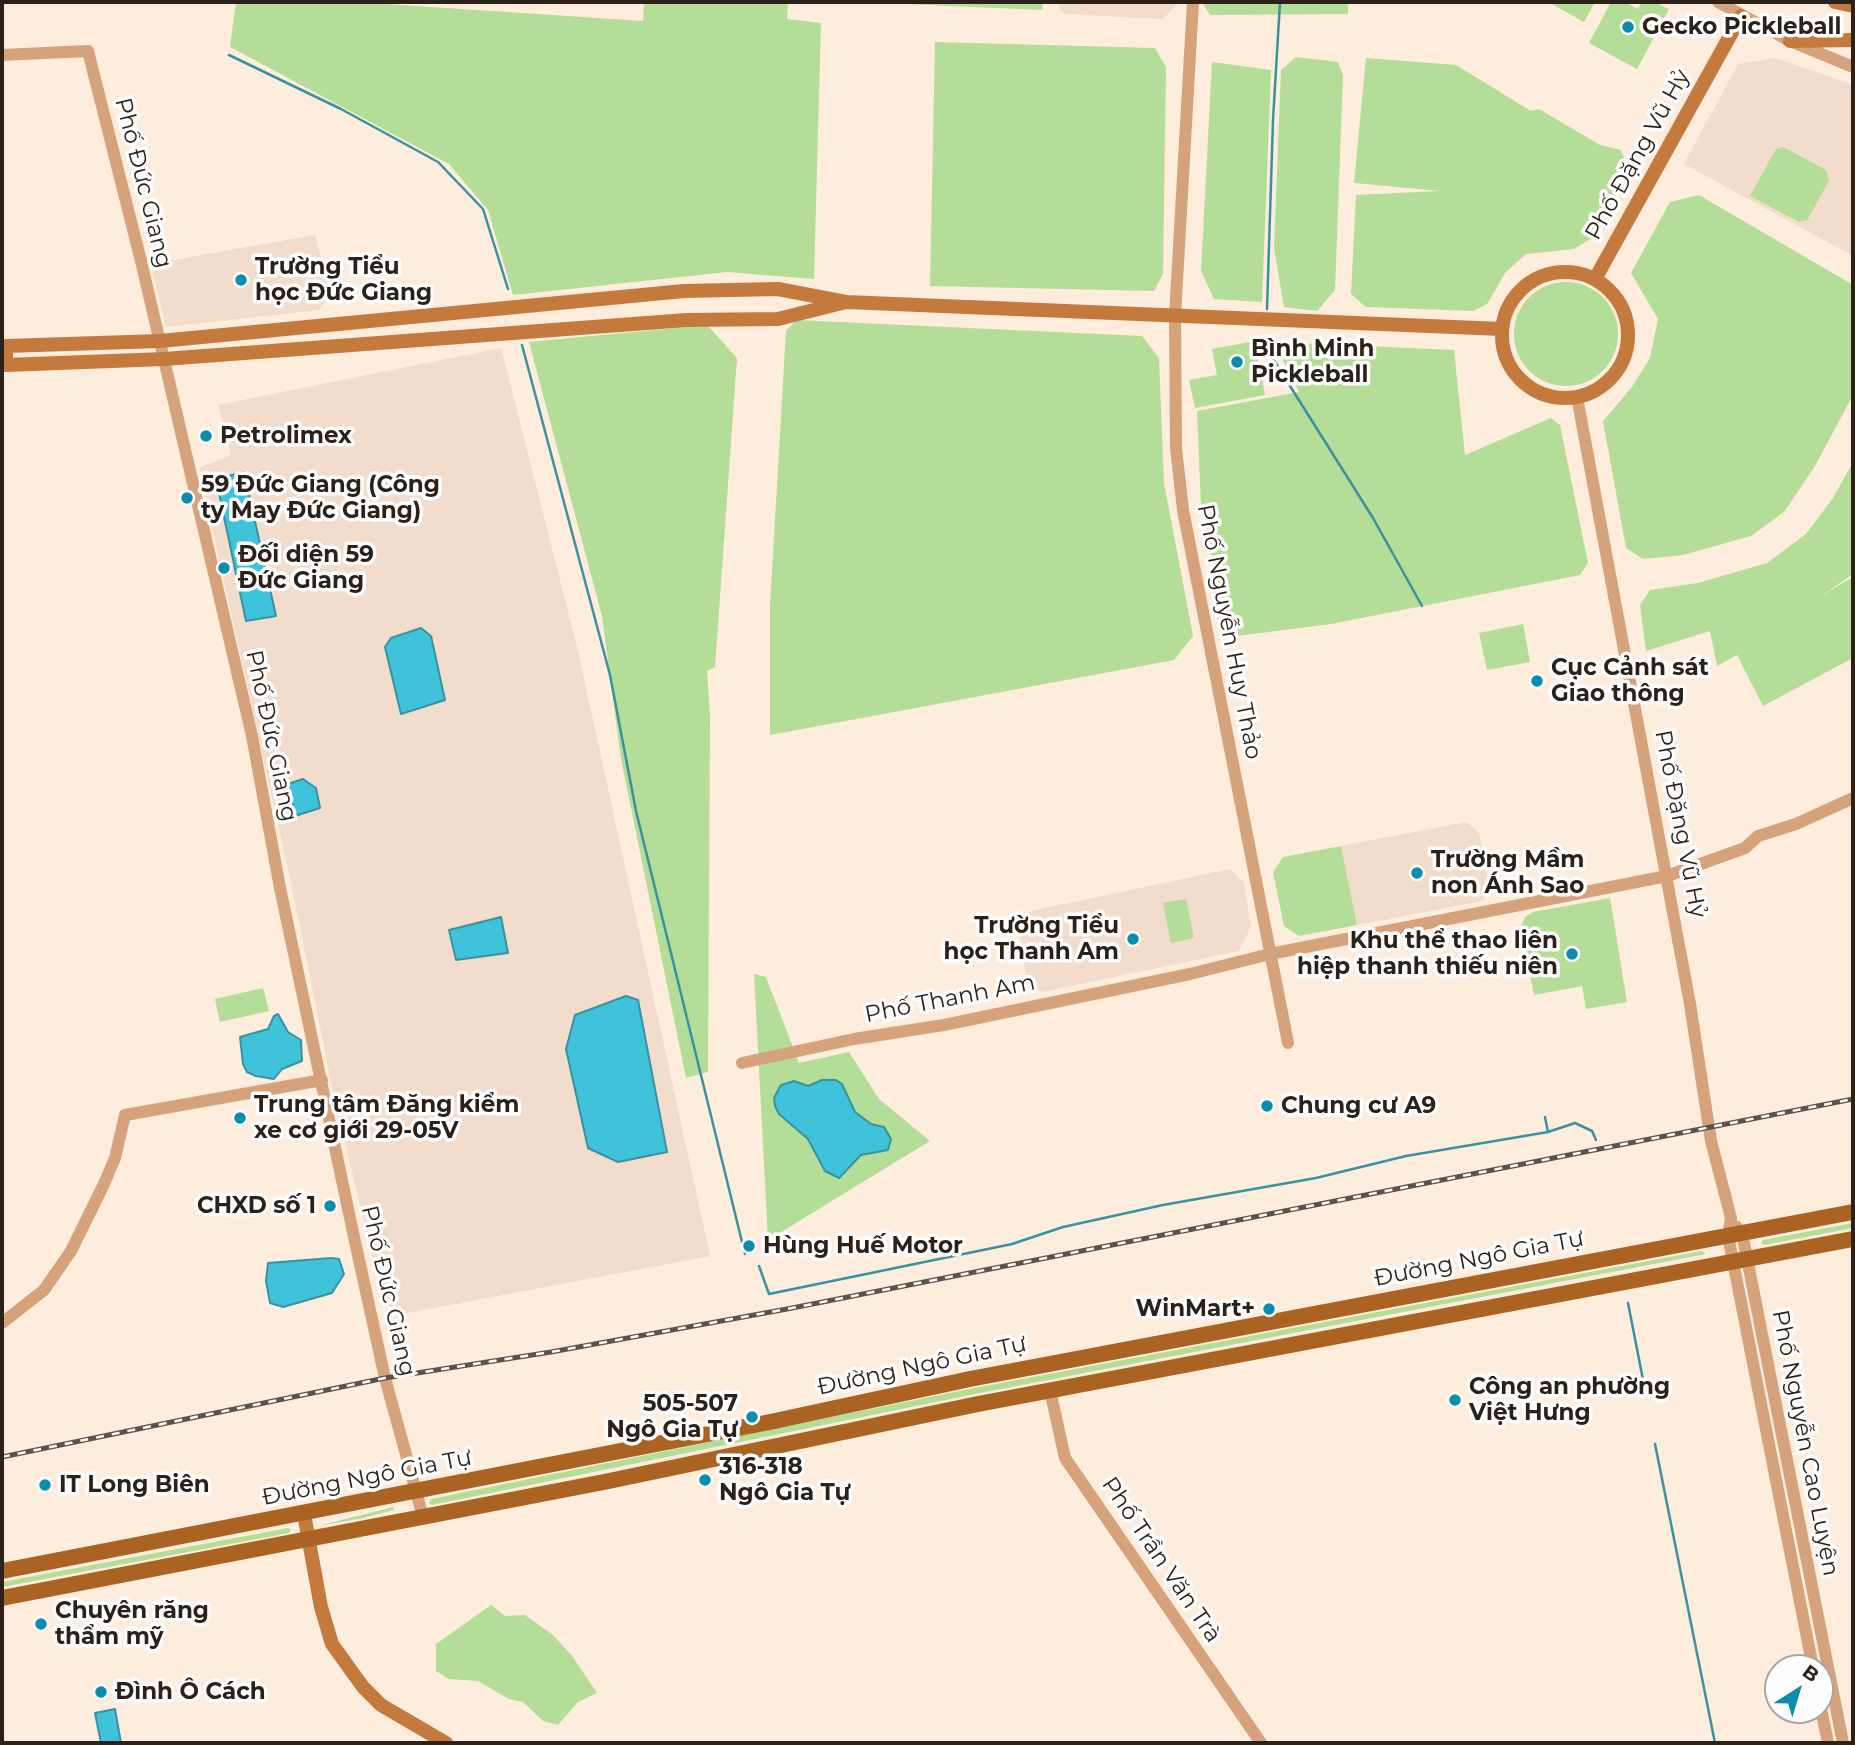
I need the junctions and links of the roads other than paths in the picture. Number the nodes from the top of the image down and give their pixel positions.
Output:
1 (1193, 2) edge
2 (1718, 2) edge
3 (1835, 2) edge
4 (1853, 6) edge
5 (1741, 16) junction
6 (1853, 40) edge
7 (1790, 41) junction
8 (2, 55) edge
9 (1853, 68) edge
10 (1595, 279) junction
11 (846, 302) junction
12 (1175, 316) junction
13 (1502, 329) junction
14 (160, 341) junction
15 (163, 359) junction
16 (1577, 397) junction
17 (1853, 797) edge
18 (1667, 876) junction
19 (1270, 954) junction
20 (1288, 1043) dead end
21 (741, 1063) dead end
22 (322, 1080) junction
23 (1853, 1212) edge
24 (1735, 1234) junction
25 (1853, 1239) edge
26 (1740, 1260) junction
27 (2, 1323) edge
28 (1050, 1390) junction
29 (416, 1492) junction
30 (304, 1514) junction
31 (423, 1517) junction
32 (309, 1540) junction
33 (2, 1571) edge
34 (2, 1598) edge
35 (1810, 1654) edge
36 (1824, 1724) edge
37 (446, 1743) edge
38 (1261, 1743) edge
39 (1828, 1743) edge
40 (1843, 1743) edge

1 - 12 street, Phố Nguyễn Huy Thảo
2 - 5 street
3 - 4 main road
5 - 7 street
5 - 10 main road, Phố Đặng Vũ Hỷ
6 - 7 main road
7 - 9 street
8 - 14 street, Phố Đức Giang
10 - 13 main road
10 - 16 main road
11 - 12 main road
11 - 14 main road
11 - 15 main road
12 - 13 main road
12 - 19 street, Phố Nguyễn Huy Thảo
13 - 16 main road
14 - 15 street, Phố Đức Giang
14 - 15 main road
15 - 22 street, Phố Đức Giang
16 - 18 street, Phố Đặng Vũ Hỷ
17 - 18 street, Phố Thanh Am
18 - 19 street, Phố Thanh Am
18 - 24 street, Phố Đặng Vũ Hỷ
19 - 20 street, Phố Nguyễn Huy Thảo
19 - 21 street, Phố Thanh Am
22 - 27 street
22 - 29 street, Phố Đức Giang
23 - 24 main road, Đường Ngô Gia Tự
24 - 26 street, Phố Nguyễn Cao Luyện
24 - 29 main road, Đường Ngô Gia Tự
25 - 26 main road
26 - 28 main road
26 - 35 street, Phố Nguyễn Cao Luyện
26 - 40 street, Phố Nguyễn Cao Luyện
28 - 31 main road
28 - 38 street, Phố Trần Văn Trà
29 - 30 main road, Đường Ngô Gia Tự
29 - 31 street, Phố Đức Giang
30 - 32 main road
30 - 33 main road, Đường Ngô Gia Tự
31 - 32 main road
32 - 34 main road
32 - 37 main road
36 - 39 street

